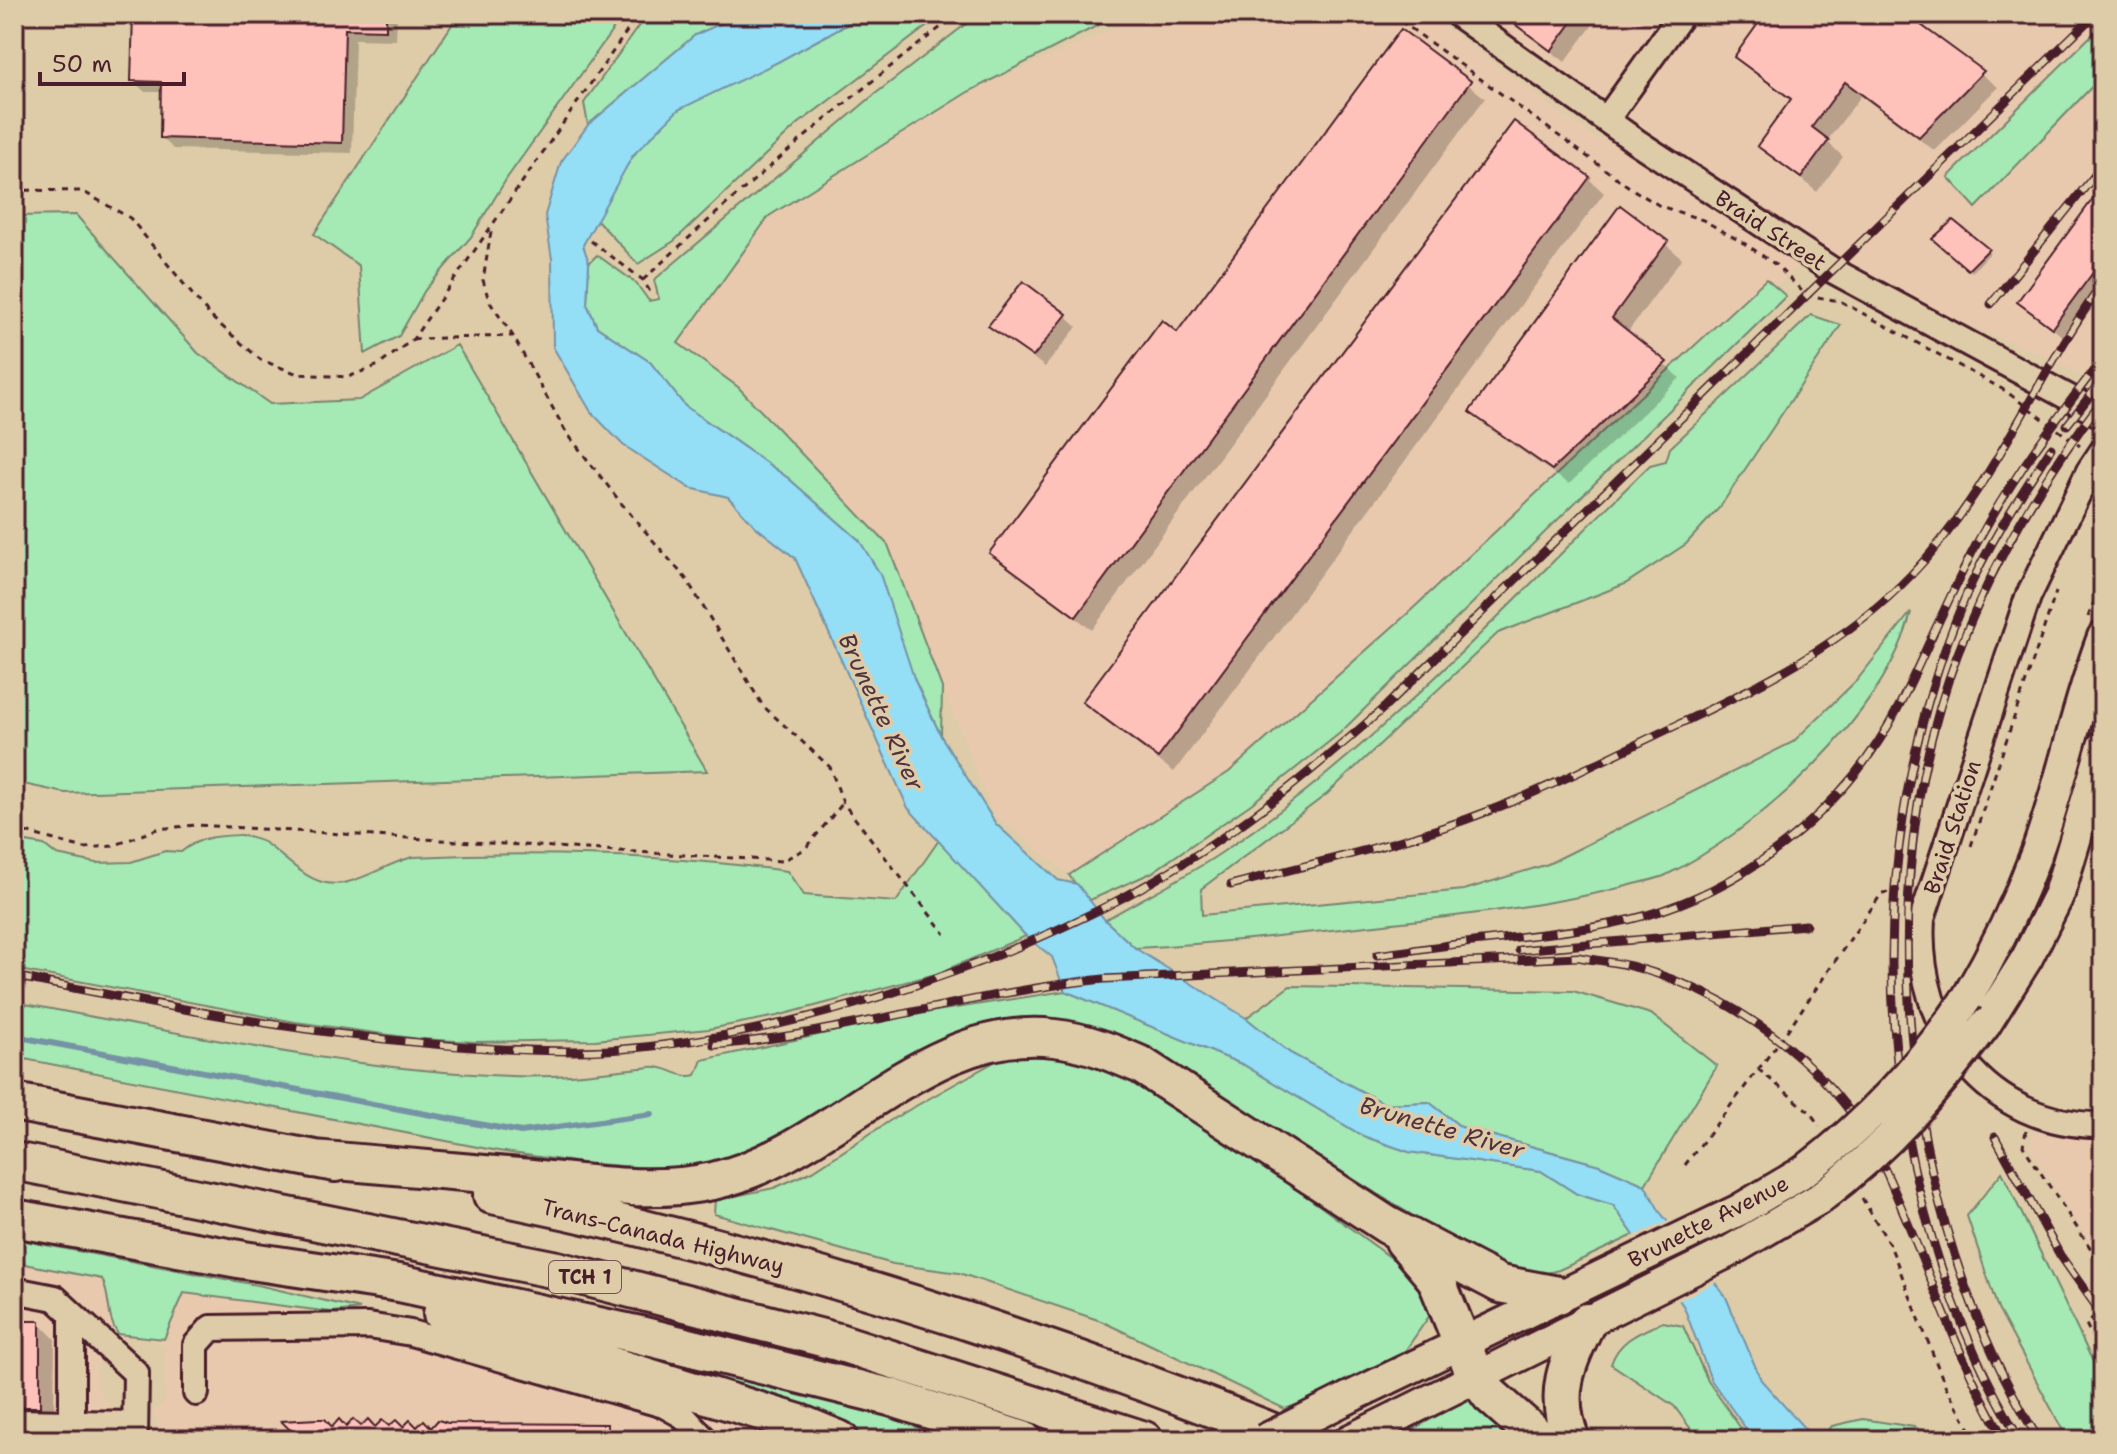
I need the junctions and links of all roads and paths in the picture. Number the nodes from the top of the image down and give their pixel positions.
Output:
1 (639, 14) edge
2 (958, 14) edge
3 (1391, 14) edge
4 (1457, 14) edge
5 (1682, 14) edge
6 (1606, 120) junction
7 (14, 190) edge
8 (492, 229) junction
9 (591, 241) dead end
10 (643, 280) junction
11 (652, 295) dead end
12 (513, 336) junction
13 (413, 339) junction
14 (2103, 416) edge
15 (2094, 451) edge
16 (2058, 586) dead end
17 (2103, 637) edge
18 (2103, 748) edge
19 (843, 803) junction
20 (14, 829) edge
21 (1967, 857) dead end
22 (1933, 885) junction
23 (945, 934) dead end
24 (1758, 1069) junction
25 (14, 1102) edge
26 (2103, 1125) edge
27 (1819, 1127) dead end
28 (2027, 1128) dead end
29 (313, 1159) junction
30 (14, 1161) edge
31 (1685, 1165) dead end
32 (1859, 1192) dead end
33 (14, 1218) edge
34 (1387, 1225) junction
35 (244, 1260) junction
36 (2103, 1267) edge
37 (14, 1290) edge
38 (1558, 1295) junction
39 (2103, 1308) edge
40 (72, 1317) junction
41 (1587, 1322) junction
42 (1468, 1359) junction
43 (2103, 1360) edge
44 (196, 1393) dead end
45 (14, 1422) edge
46 (72, 1422) junction
47 (135, 1432) edge
48 (705, 1440) edge
49 (840, 1440) edge
50 (1023, 1440) edge
51 (1144, 1440) edge
52 (1264, 1440) edge
53 (1293, 1440) edge
54 (1350, 1440) edge
55 (1541, 1440) edge
56 (1571, 1440) edge
57 (1976, 1440) edge

1 - 8 path
2 - 10 path
3 - 15 path
4 - 6 street, Braid Street
5 - 6 street
6 - 14 street, Braid Street
7 - 13 path
8 - 12 path
8 - 13 path
9 - 10 path
10 - 11 path
12 - 13 path
12 - 19 path
15 - 22 street, Braid Station
16 - 21 path
17 - 38 main road, Brunette Avenue, bridge
18 - 41 main road, Brunette Avenue, bridge
19 - 20 path
19 - 23 path
22 - 24 path
22 - 26 street, Braid Station
24 - 27 path
24 - 31 path
25 - 29 highway, Trans-Canada Highway
28 - 36 path
29 - 34 highway
29 - 53 highway, Trans-Canada Highway
30 - 51 highway, TCH 1
32 - 57 path
33 - 35 highway
34 - 38 highway
34 - 42 highway
35 - 49 highway
35 - 50 highway
37 - 40 street
38 - 42 main road, Brunette Avenue
39 - 43 path
40 - 46 street
40 - 47 street
41 - 42 main road, Brunette Avenue
41 - 56 highway
42 - 52 main road, Brunette Avenue, bridge
42 - 54 main road, Brunette Avenue
42 - 55 highway
44 - 48 street
45 - 46 street
46 - 47 street

